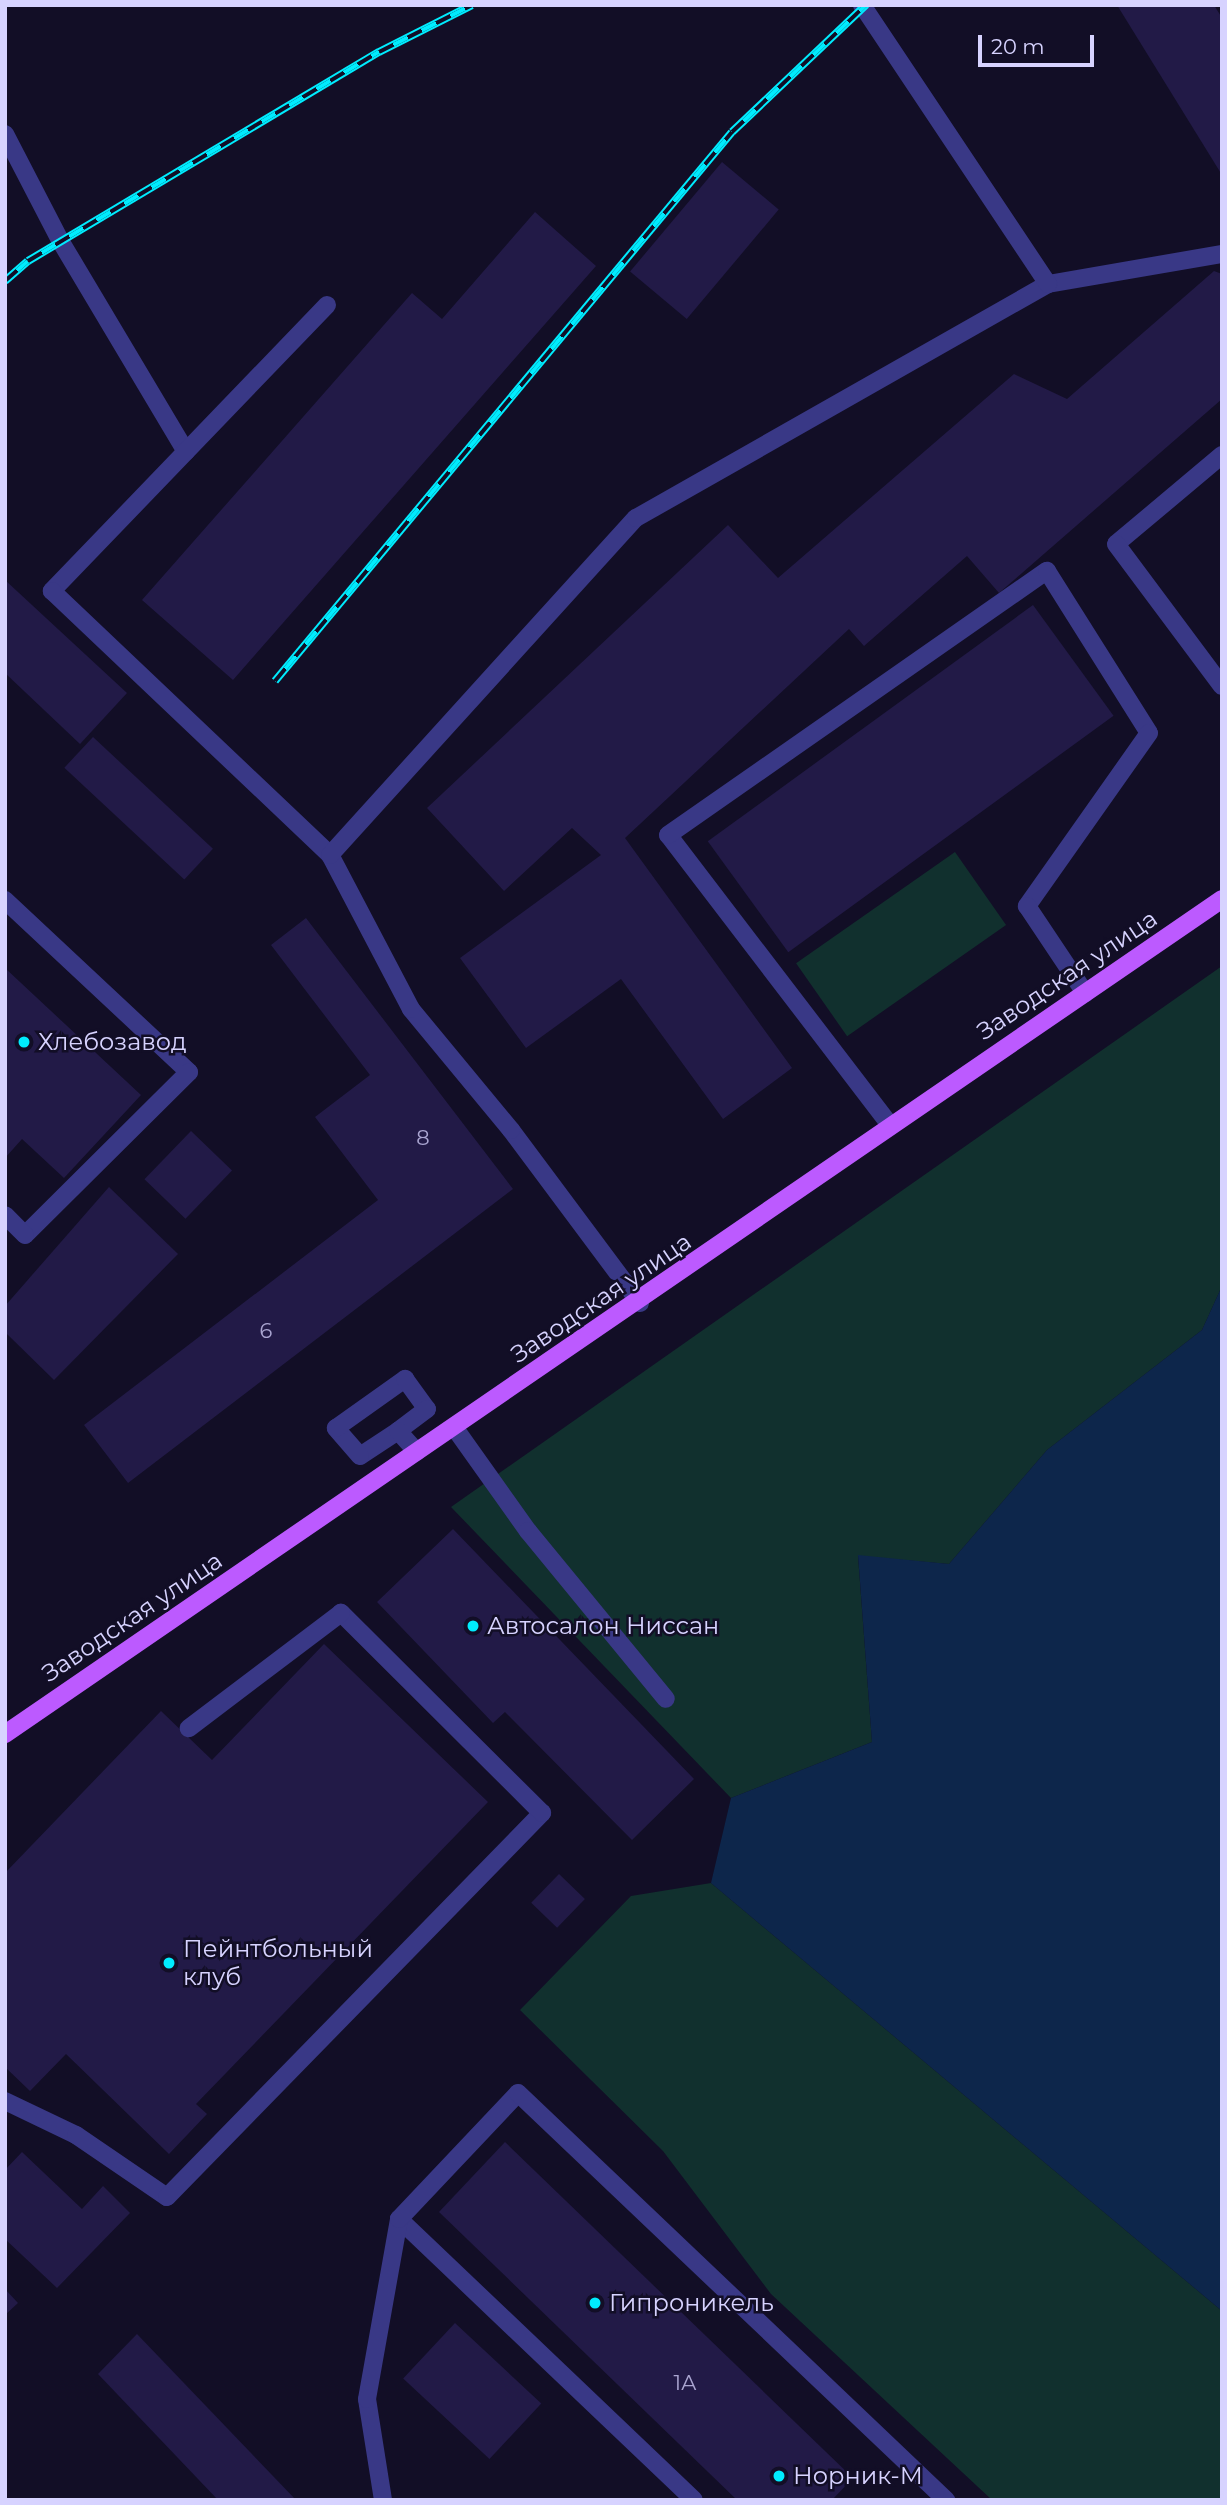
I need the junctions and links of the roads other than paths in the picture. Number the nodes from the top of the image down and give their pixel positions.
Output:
1 (862, 5) edge
2 (5, 134) edge
3 (1222, 254) edge
4 (1048, 284) junction
5 (327, 306) dead end
6 (186, 452) junction
7 (1222, 455) edge
8 (1222, 687) edge
9 (330, 855) junction
10 (1222, 899) edge
11 (5, 900) edge
12 (1085, 993) junction
13 (890, 1125) junction
14 (5, 1215) edge
15 (640, 1303) junction
16 (454, 1427) junction
17 (398, 1431) junction
18 (417, 1452) junction
19 (666, 1699) dead end
20 (188, 1728) dead end
21 (5, 1734) edge
22 (5, 2101) edge
23 (399, 2219) junction
24 (383, 2500) edge
25 (694, 2500) edge
26 (946, 2500) edge

1 - 4 lane
2 - 6 lane
3 - 4 lane
4 - 9 lane
5 - 6 lane
6 - 9 lane
7 - 8 lane
9 - 15 lane
10 - 12 main road, Заводская улица
11 - 14 lane
12 - 13 main road, Заводская улица
12 - 13 lane
13 - 15 main road, Заводская улица
15 - 16 main road, Заводская улица
16 - 18 main road, Заводская улица
16 - 19 lane
17 - 17 lane
17 - 18 lane
18 - 21 main road, Заводская улица
20 - 22 lane
23 - 24 lane
23 - 25 lane
23 - 26 lane

